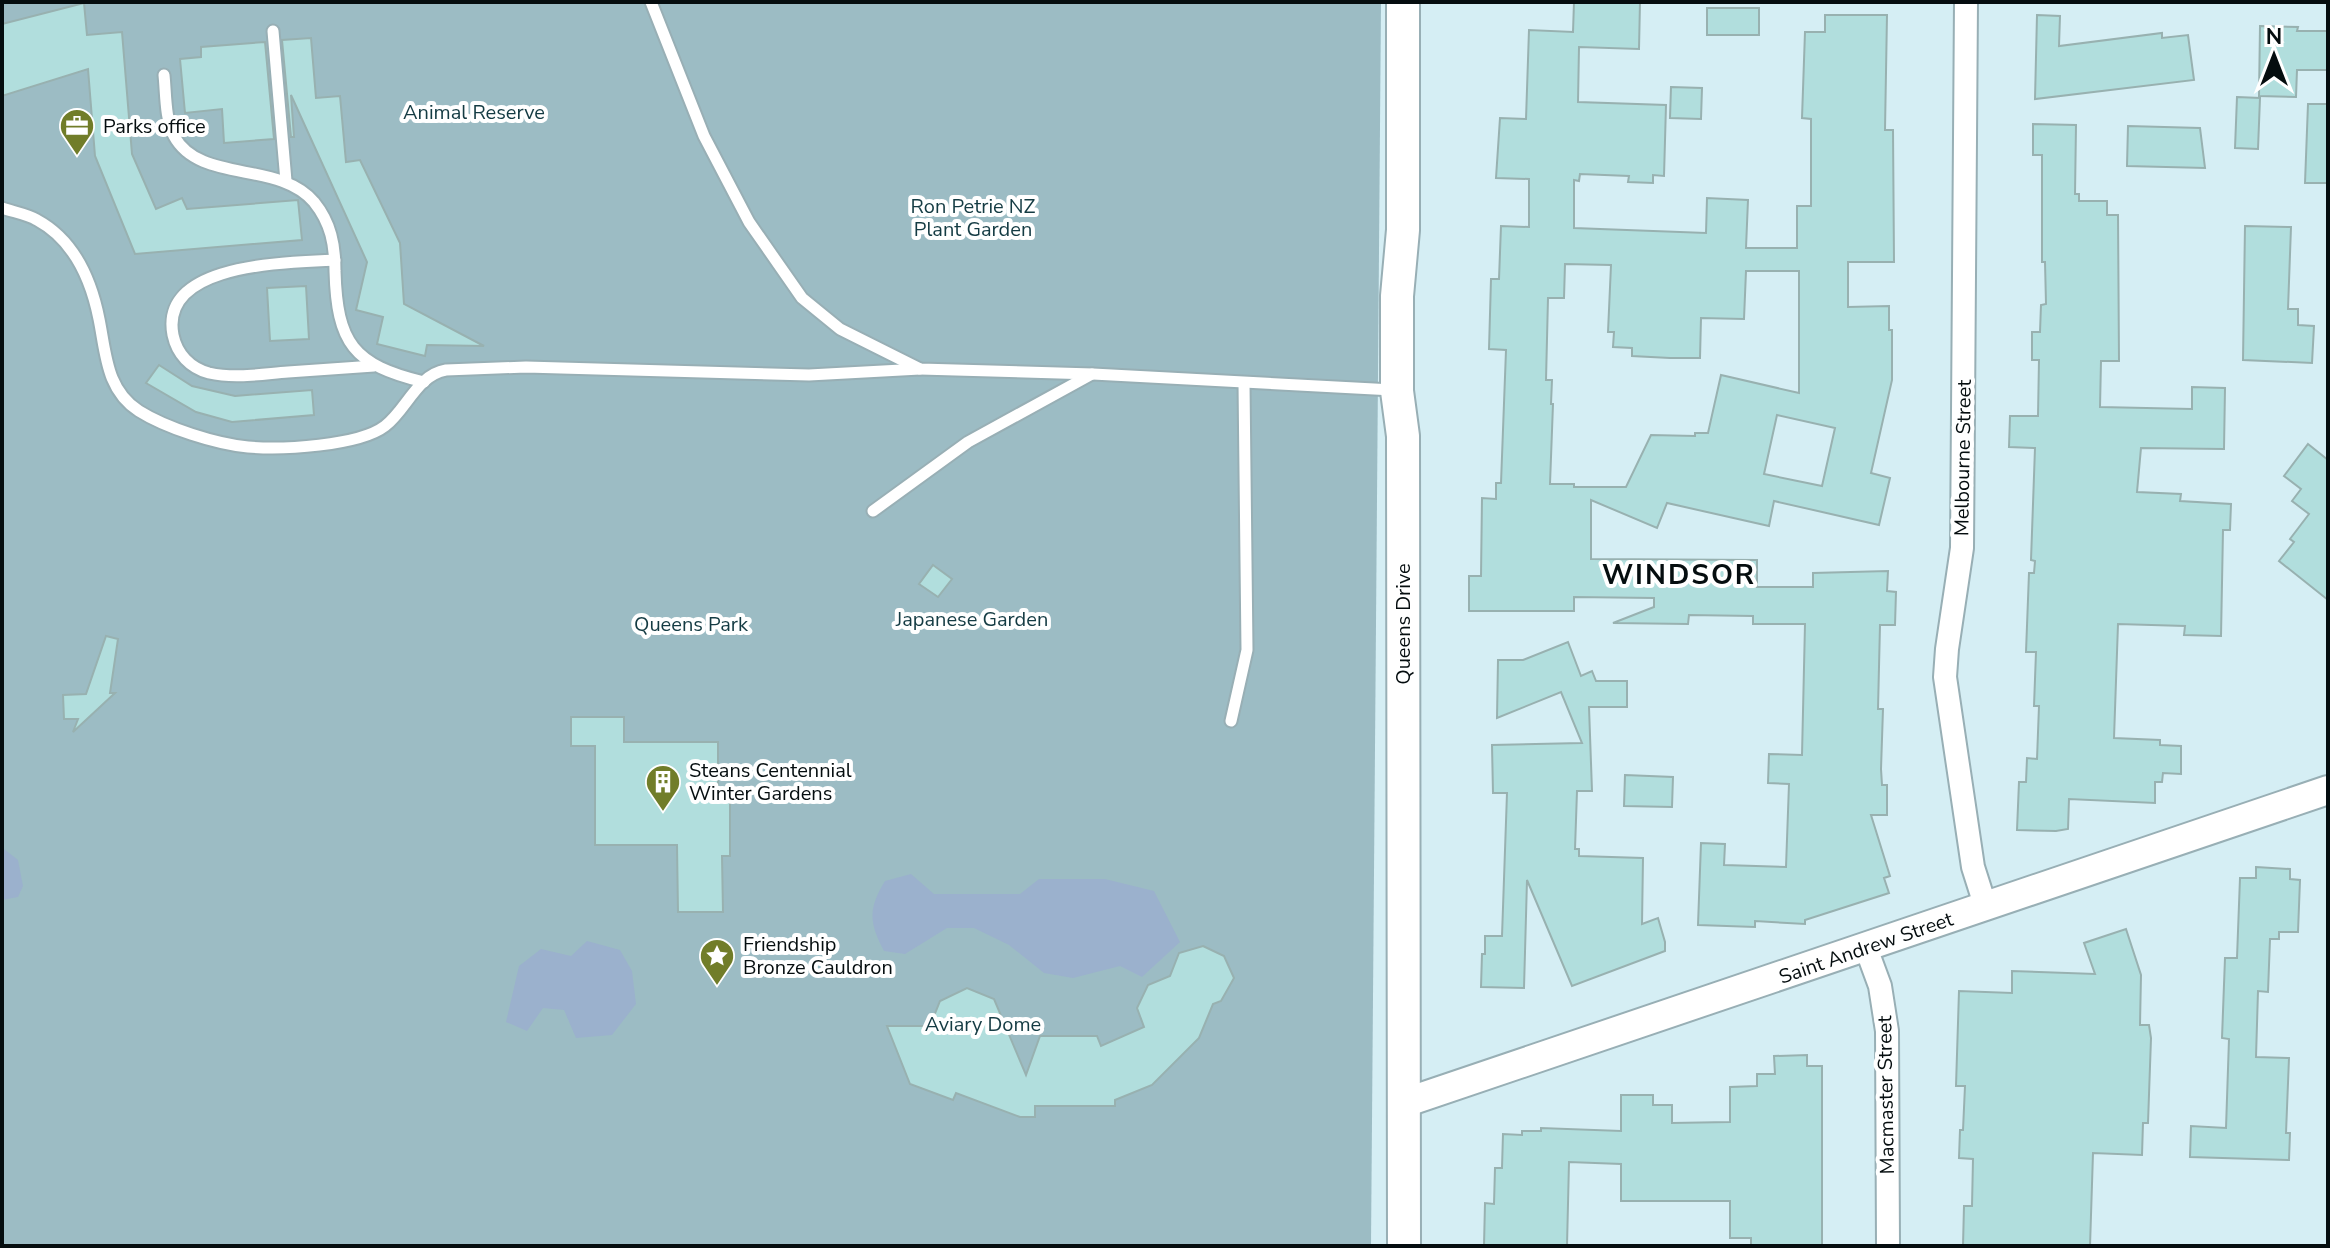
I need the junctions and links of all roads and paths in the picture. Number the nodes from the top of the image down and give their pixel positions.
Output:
1 (651, 2) edge
2 (1403, 2) edge
3 (1966, 2) edge
4 (273, 31) dead end
5 (164, 75) dead end
6 (286, 181) junction
7 (2, 208) edge
8 (335, 260) junction
9 (375, 366) junction
10 (920, 369) junction
11 (1093, 374) junction
12 (424, 382) junction
13 (1244, 383) junction
14 (1397, 391) junction
15 (873, 511) dead end
16 (1231, 721) dead end
17 (2328, 790) edge
18 (1986, 908) junction
19 (1866, 948) junction
20 (1404, 1103) junction
21 (1404, 1246) edge
22 (1888, 1246) edge

1 - 10 lane
2 - 14 main road, Queens Drive
3 - 18 street, Melbourne Street
4 - 6 lane
5 - 6 lane
6 - 8 lane
7 - 12 lane
8 - 9 lane
8 - 9 lane
9 - 12 lane
10 - 11 lane
10 - 12 lane
11 - 13 lane
11 - 15 lane
13 - 14 lane
13 - 16 lane
14 - 20 main road, Queens Drive
17 - 18 street, Saint Andrew Street
18 - 19 street, Saint Andrew Street
19 - 20 street, Saint Andrew Street
19 - 22 street, Macmaster Street
20 - 21 main road, Queens Drive

